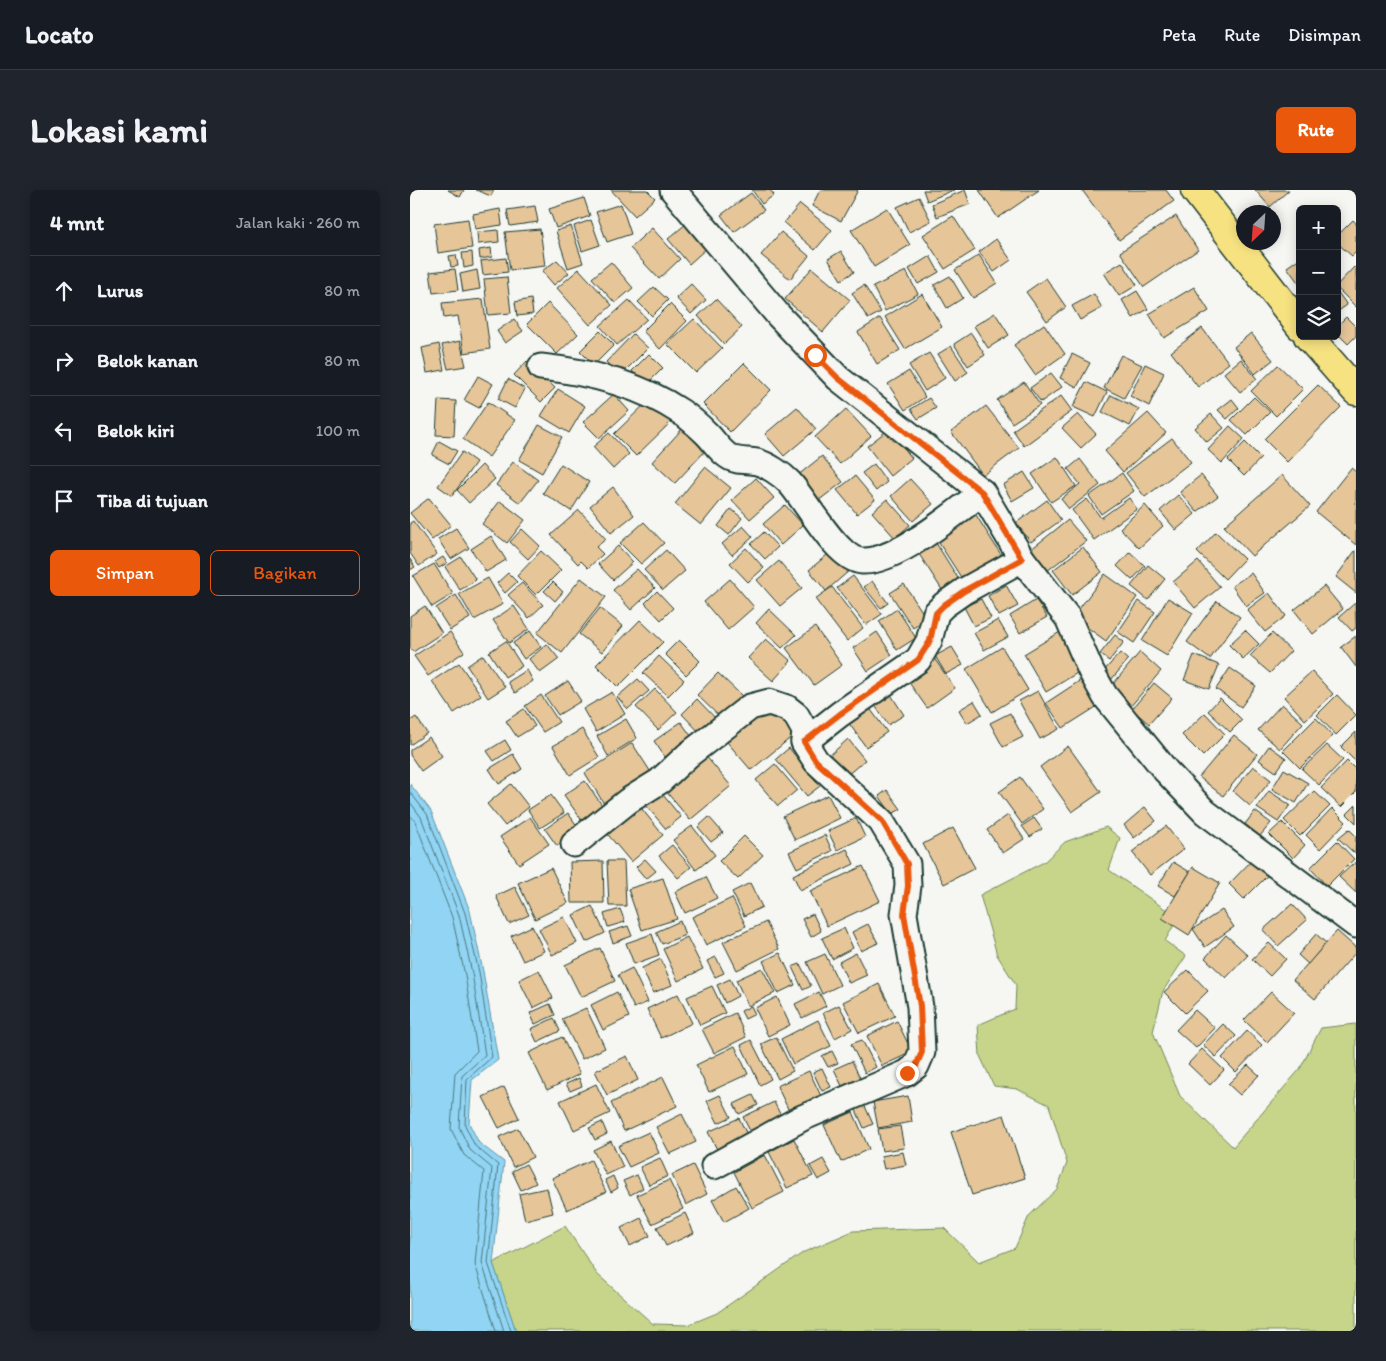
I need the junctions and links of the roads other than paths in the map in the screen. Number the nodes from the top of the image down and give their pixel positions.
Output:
1 (674, 190) edge
2 (1195, 190) edge
3 (1296, 321) edge
4 (1311, 340) edge
5 (541, 367) dead end
6 (1356, 391) edge
7 (982, 492) junction
8 (1022, 559) junction
9 (804, 742) junction
10 (574, 844) dead end
11 (1356, 925) edge
12 (714, 1166) dead end

1 - 7 street
2 - 3 highway
4 - 6 highway
5 - 7 street
7 - 8 street
8 - 9 street
8 - 11 street
9 - 10 street
9 - 12 street

